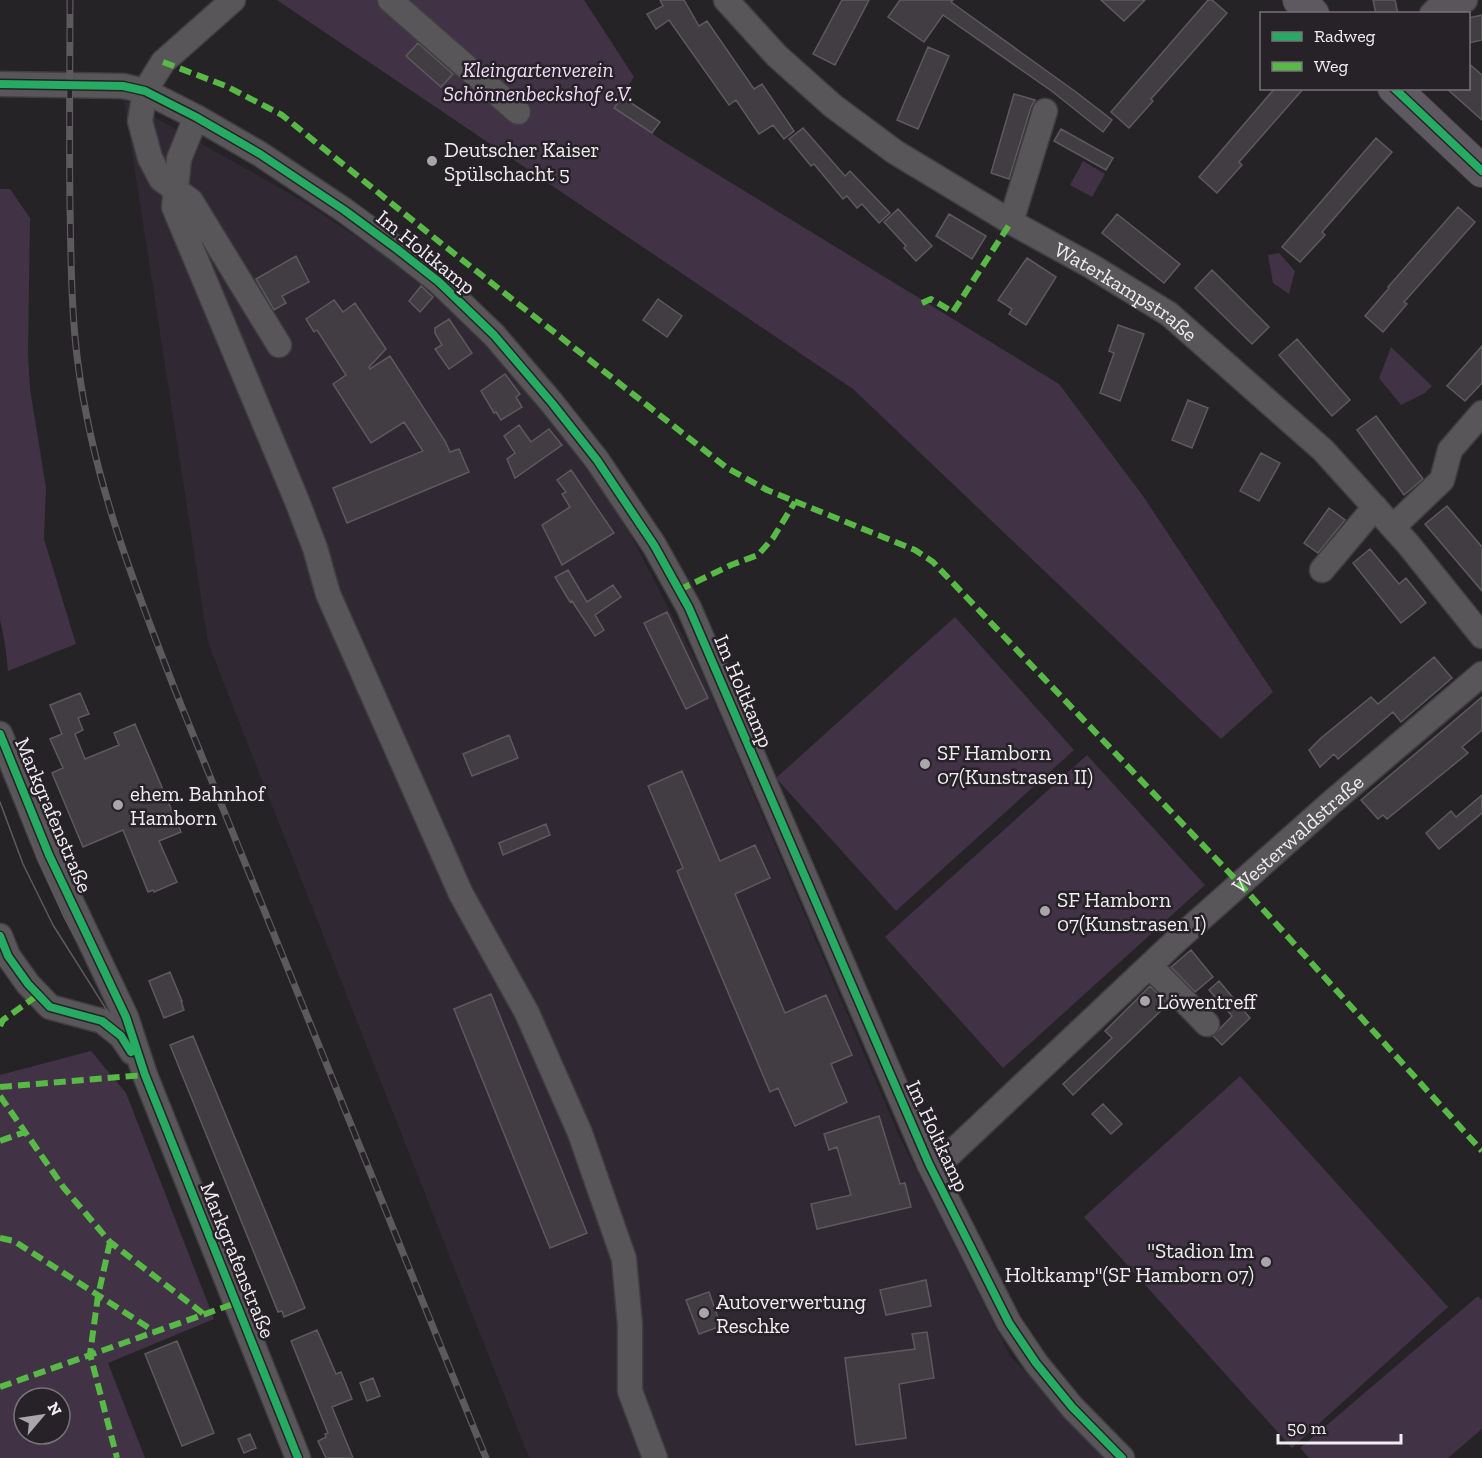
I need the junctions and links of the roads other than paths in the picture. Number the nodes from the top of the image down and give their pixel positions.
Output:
1 (233, 0) edge
2 (390, 0) edge
3 (726, 0) edge
4 (1299, 0) edge
5 (1466, 0) edge
6 (1311, 12) edge
7 (1434, 12) edge
8 (0, 84) edge
9 (1396, 90) edge
10 (145, 92) junction
11 (1046, 111) dead end
12 (518, 112) dead end
13 (196, 117) junction
14 (1482, 171) edge
15 (175, 188) junction
16 (1011, 222) junction
17 (279, 345) dead end
18 (1482, 413) edge
19 (1375, 507) junction
20 (1393, 527) junction
21 (1323, 570) dead end
22 (1482, 636) edge
23 (1482, 674) edge
24 (0, 734) edge
25 (0, 936) edge
26 (1150, 966) junction
27 (1208, 1024) dead end
28 (145, 1075) junction
29 (929, 1164) junction
30 (298, 1458) edge
31 (655, 1458) edge
32 (1122, 1458) edge

1 - 10 street
2 - 12 street
3 - 16 street, Waterkampstraße
4 - 6 main road
5 - 7 street
8 - 10 street, Im Holtkamp
9 - 14 main road
10 - 13 street, Im Holtkamp
10 - 15 street
11 - 16 street
13 - 15 street
13 - 29 street, Im Holtkamp
15 - 17 street
15 - 31 street
16 - 19 street, Waterkampstraße
18 - 20 street
19 - 20 street, Waterkampstraße
19 - 21 street
20 - 22 street, Waterkampstraße
23 - 26 street, Westerwaldstraße
24 - 28 street, Markgrafenstraße
25 - 28 street, Markgrafenstraße
26 - 27 street
26 - 29 street, Westerwaldstraße
28 - 30 street, Markgrafenstraße
29 - 32 street, Im Holtkamp

